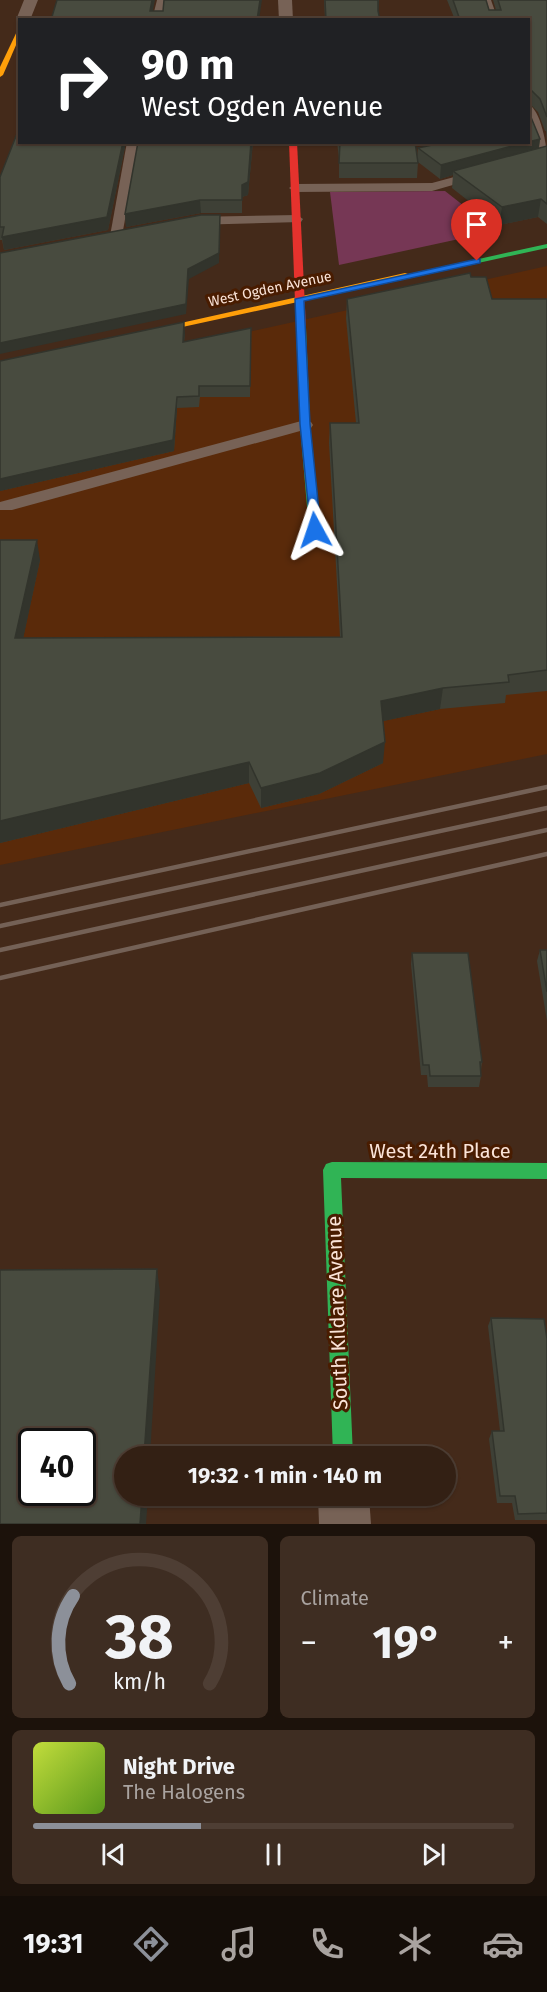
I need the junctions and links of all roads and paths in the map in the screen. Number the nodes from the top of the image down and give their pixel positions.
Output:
1 (31, 0) edge
2 (160, 0) edge
3 (285, 0) edge
4 (487, 0) edge
5 (24, 18) edge
6 (157, 18) edge
7 (286, 18) edge
8 (493, 18) edge
9 (18, 32) edge
10 (0, 75) edge
11 (530, 114) edge
12 (133, 144) edge
13 (293, 144) edge
14 (543, 157) edge
15 (490, 171) edge
16 (295, 188) junction
17 (297, 219) junction
18 (180, 224) edge
19 (115, 236) edge
20 (547, 246) edge
21 (300, 299) junction
22 (124, 337) edge
23 (305, 424) junction
24 (6, 506) dead end
25 (315, 530) dead end
26 (332, 1170) joint
27 (547, 1171) edge
28 (343, 1446) edge
29 (344, 1506) edge
30 (345, 1524) edge

1 - 5 street
2 - 6 lane
3 - 7 street
4 - 8 lane
9 - 10 street
11 - 14 lane
12 - 19 lane
13 - 16 street
15 - 16 lane
16 - 17 street
17 - 18 lane
17 - 21 street
20 - 21 street, West Ogden Avenue
21 - 22 street, West Ogden Avenue
21 - 23 street
23 - 24 lane
23 - 25 street
26 - 27 street, West 24th Place
26 - 28 street, South Kildare Avenue
29 - 30 street

